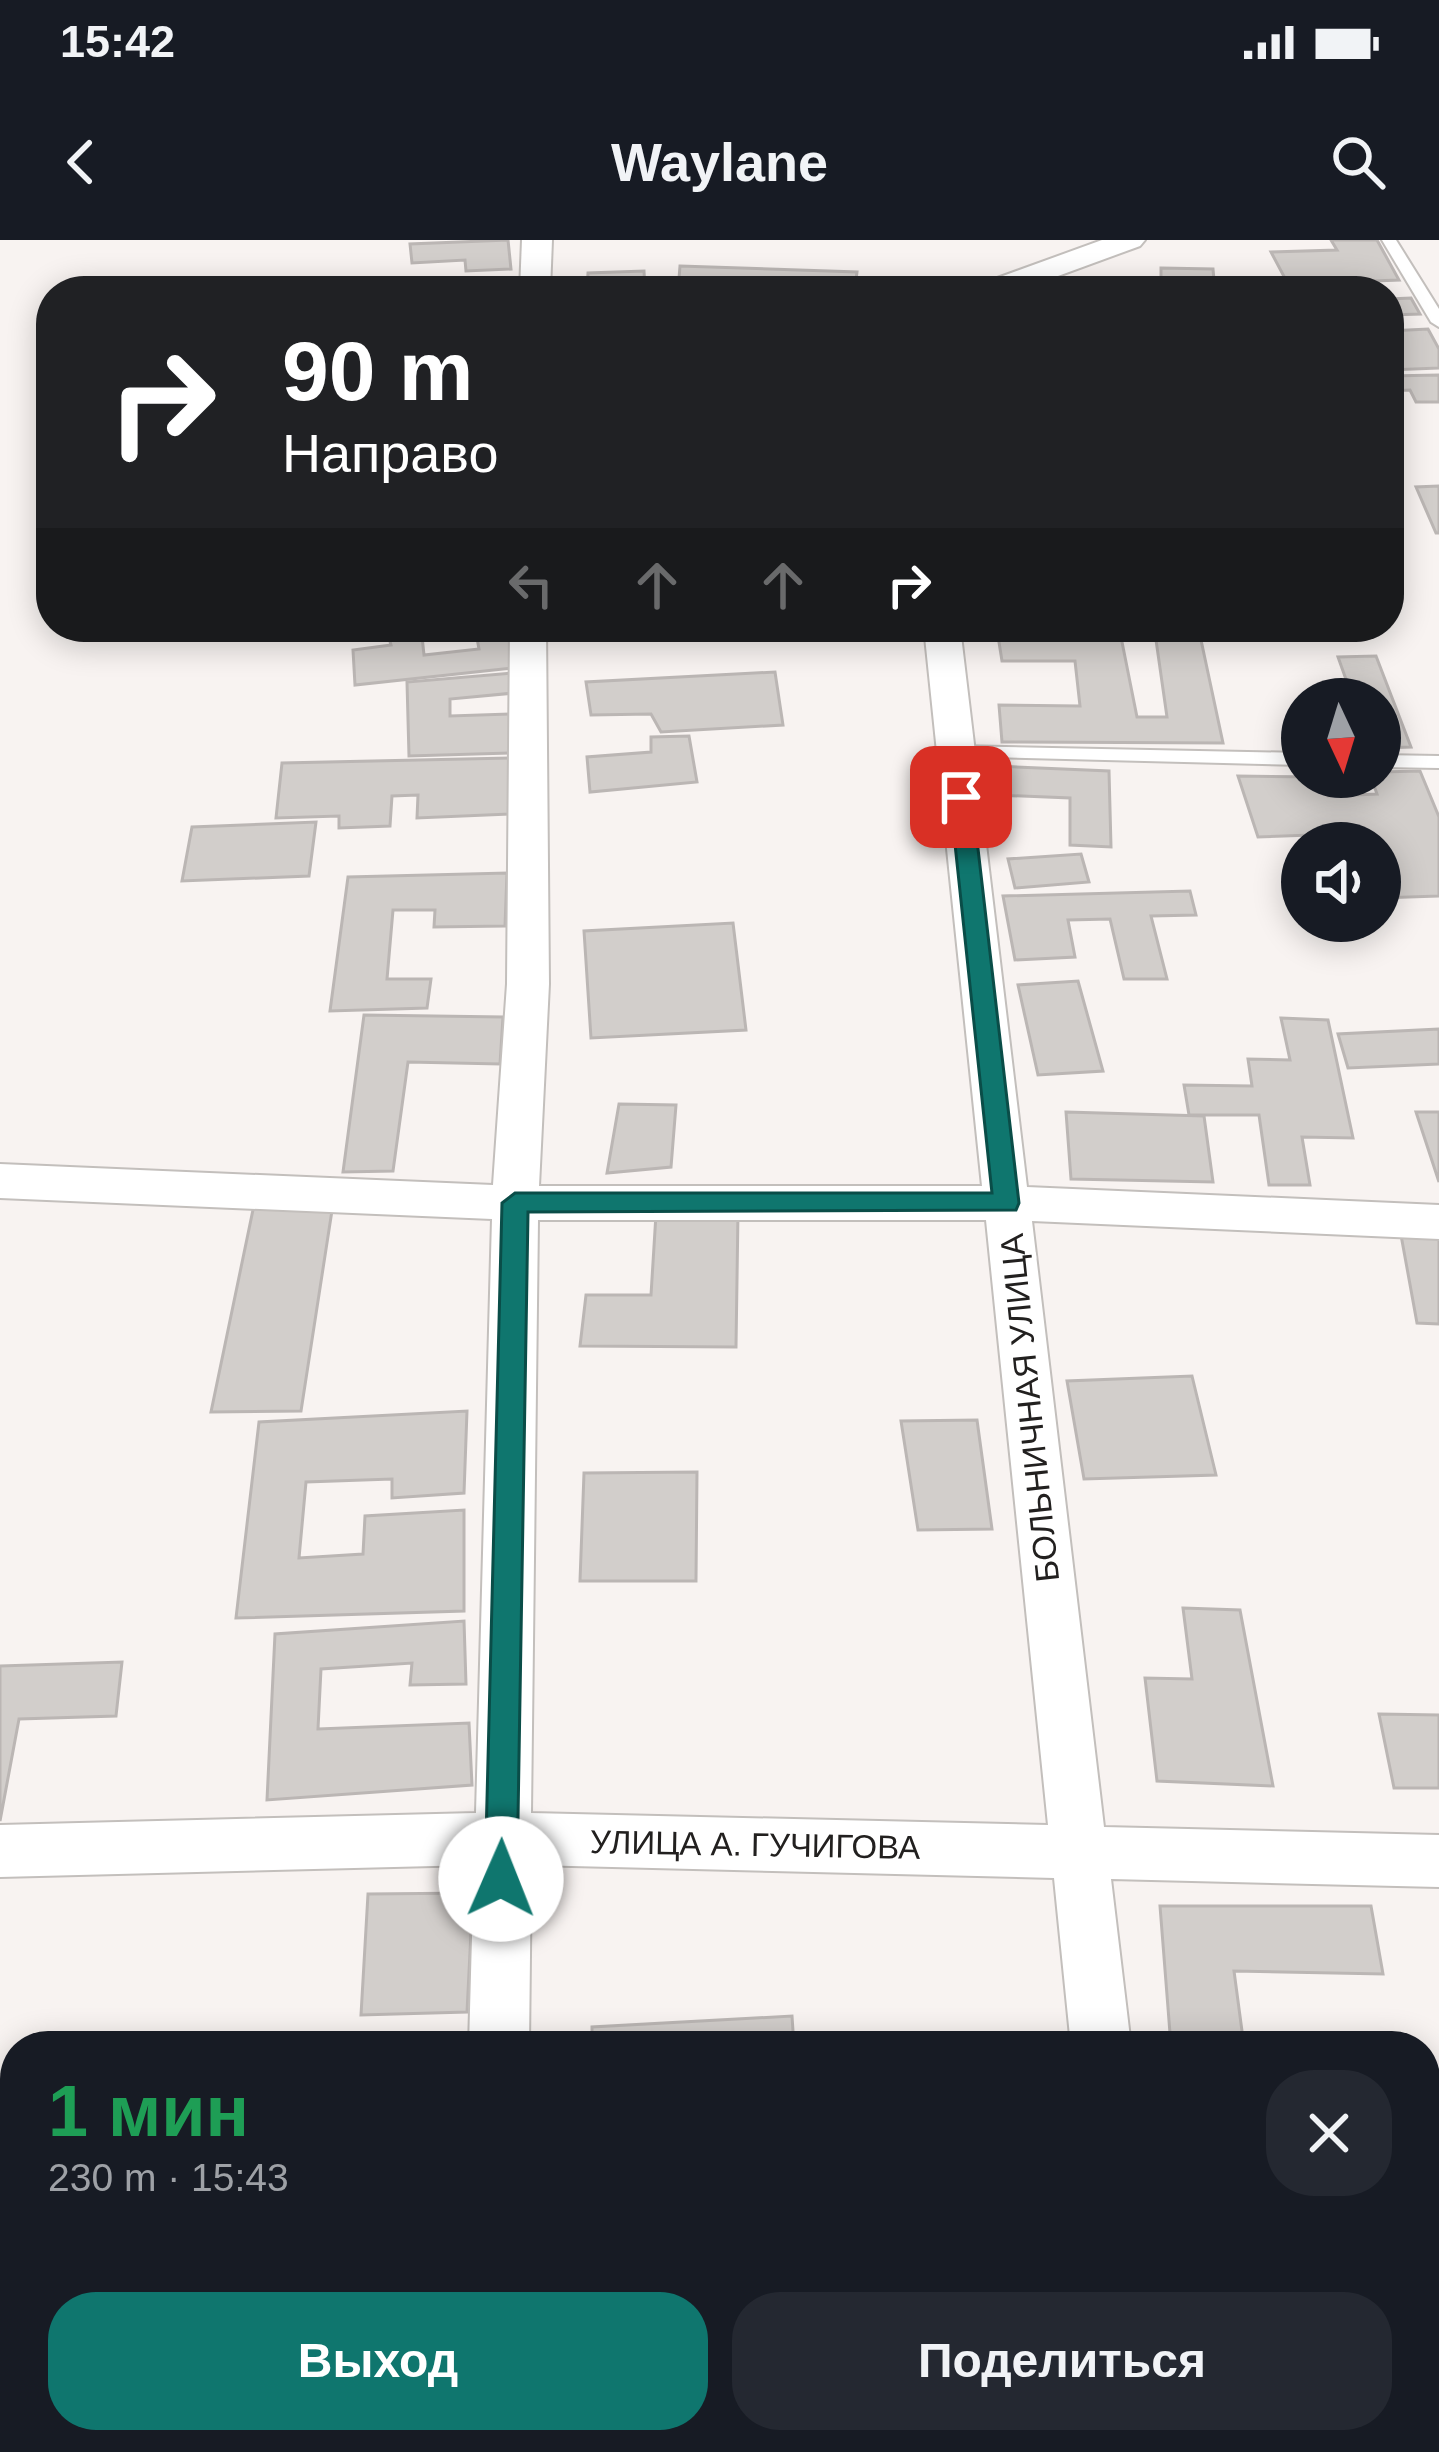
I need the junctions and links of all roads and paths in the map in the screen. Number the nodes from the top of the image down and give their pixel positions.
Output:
1 (537, 240) edge
2 (1130, 240) edge
3 (1389, 240) edge
4 (536, 276) edge
5 (1030, 276) edge
6 (1439, 322) edge
7 (528, 642) edge
8 (944, 642) edge
9 (956, 752) junction
10 (1281, 759) edge
11 (1401, 761) edge
12 (1439, 762) edge
13 (0, 1181) edge
14 (515, 1203) junction
15 (1006, 1203) junction
16 (1439, 1222) edge
17 (501, 1838) junction
18 (0, 1851) edge
19 (1079, 1851) junction
20 (1439, 1861) edge
21 (499, 2031) edge
22 (1099, 2031) edge

1 - 4 street
2 - 5 street
3 - 6 lane
7 - 14 street
8 - 9 street, БОЛЬНИЧНАЯ УЛИЦА
9 - 10 lane
9 - 15 street, БОЛЬНИЧНАЯ УЛИЦА
11 - 12 lane
13 - 14 street
14 - 15 street
14 - 17 street
15 - 16 street
15 - 19 street, БОЛЬНИЧНАЯ УЛИЦА
17 - 18 street, УЛИЦА А. ГУЧИГОВА
17 - 19 street, УЛИЦА А. ГУЧИГОВА
17 - 21 street
19 - 20 street, УЛИЦА А. ГУЧИГОВА
19 - 22 street, БОЛЬНИЧНАЯ УЛИЦА

